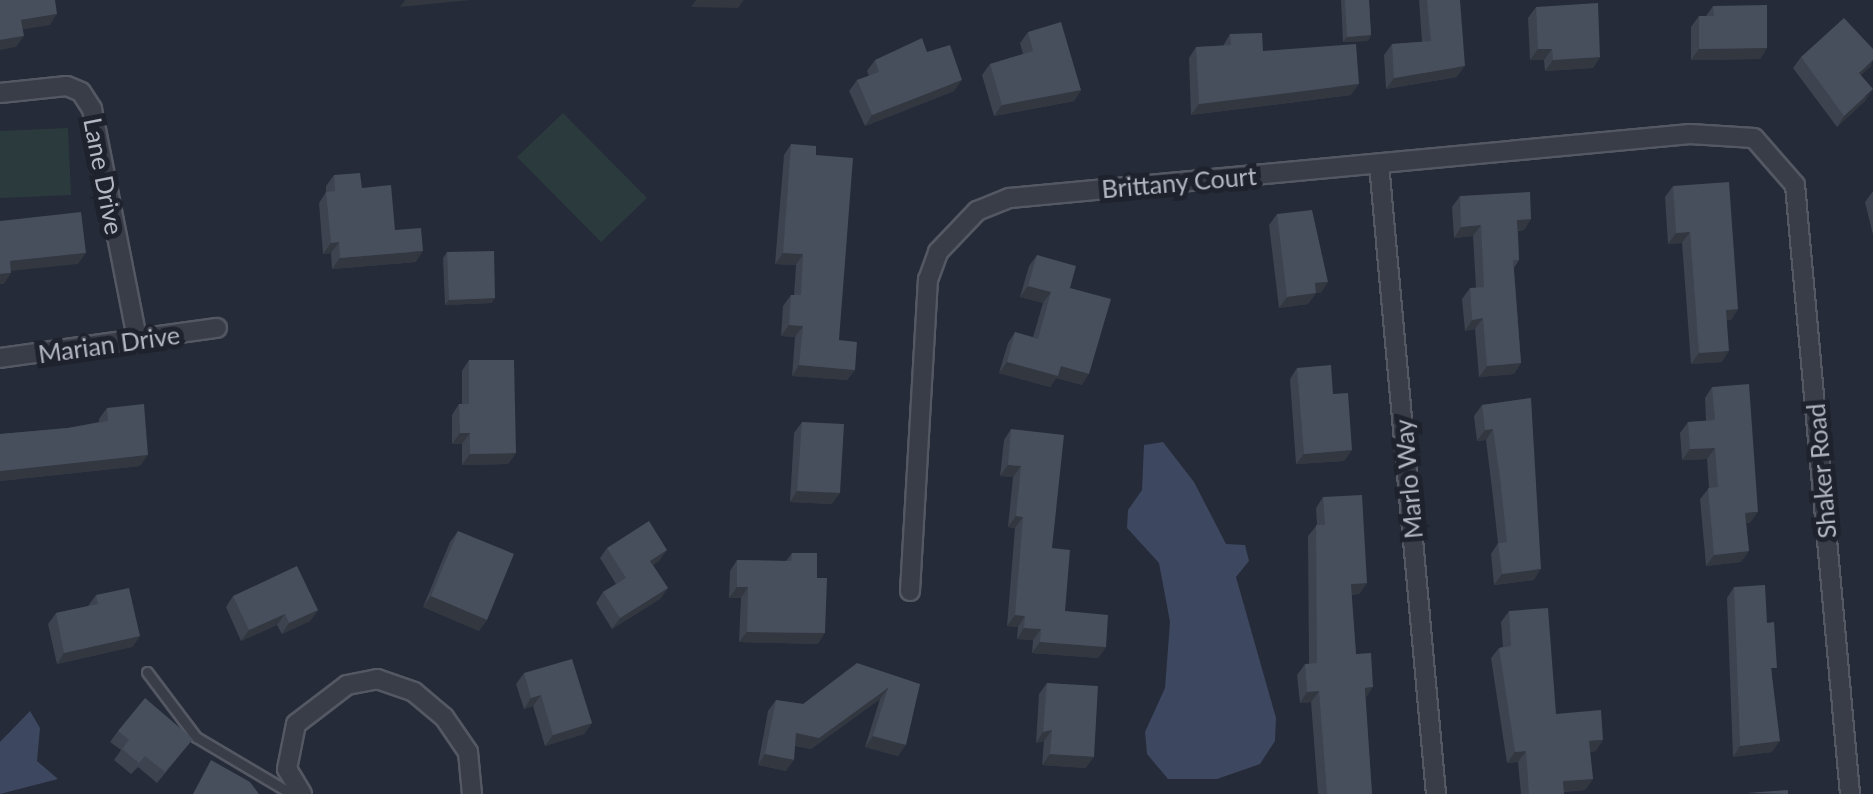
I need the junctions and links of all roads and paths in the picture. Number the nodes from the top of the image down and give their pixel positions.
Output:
1 (0, 93) edge
2 (1774, 154) joint
3 (1379, 164) junction
4 (217, 328) dead end
5 (138, 342) junction
6 (0, 358) edge
7 (910, 591) dead end
8 (148, 672) dead end
9 (292, 794) edge
10 (302, 794) edge
11 (472, 794) edge
12 (1436, 794) edge
13 (1850, 794) edge

1 - 5 street, Lane Drive
2 - 3 street, Brittany Court
2 - 13 street, Shaker Road
3 - 7 street, Brittany Court
3 - 12 street, Marlo Way
4 - 5 street, Marian Drive
5 - 6 street, Marian Drive
8 - 9 lane
10 - 11 street

